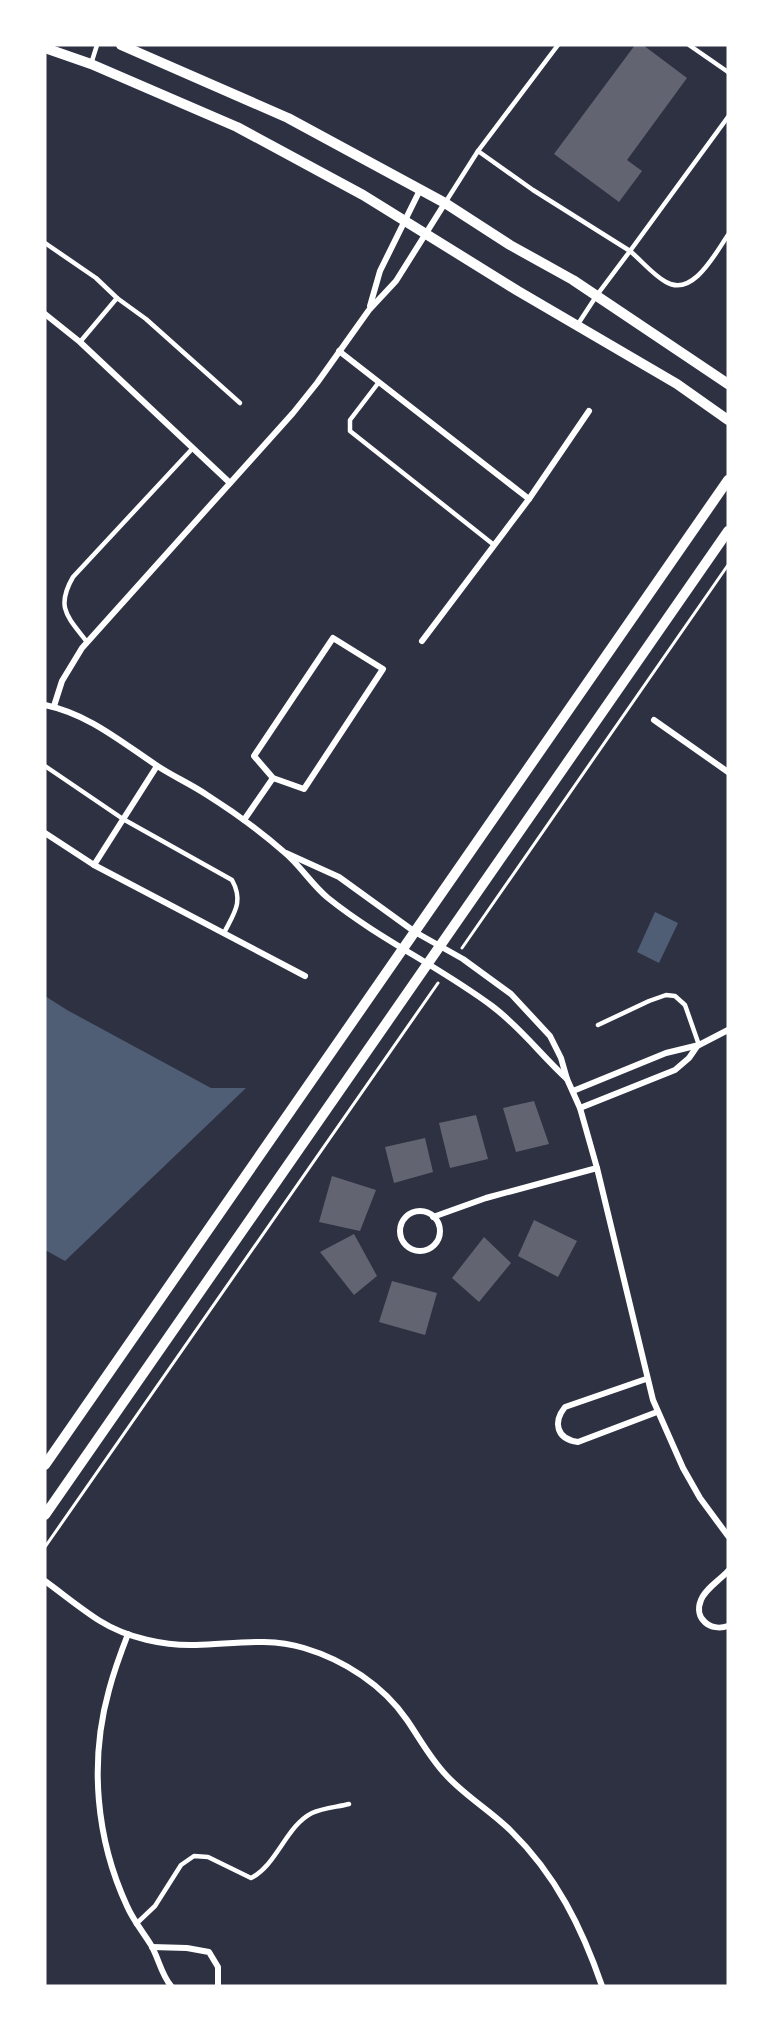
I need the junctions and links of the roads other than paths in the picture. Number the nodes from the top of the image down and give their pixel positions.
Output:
1 (97, 45) edge
2 (121, 45) edge
3 (558, 45) edge
4 (689, 45) edge
5 (45, 48) edge
6 (91, 64) junction
7 (728, 72) edge
8 (728, 117) edge
9 (478, 151) junction
10 (420, 190) junction
11 (445, 203) junction
12 (405, 220) junction
13 (427, 234) junction
14 (728, 235) edge
15 (45, 243) edge
16 (630, 250) junction
17 (597, 295) junction
18 (117, 298) junction
19 (369, 310) junction
20 (45, 315) edge
21 (577, 327) junction
22 (80, 342) junction
23 (339, 351) junction
24 (379, 382) junction
25 (728, 384) edge
26 (240, 403) dead end
27 (589, 411) dead end
28 (728, 420) edge
29 (192, 449) junction
30 (728, 480) edge
31 (230, 483) junction
32 (529, 499) junction
33 (728, 531) edge
34 (495, 545) junction
35 (422, 641) dead end
36 (87, 642) junction
37 (45, 705) edge
38 (54, 706) junction
39 (654, 720) dead end
40 (45, 766) edge
41 (157, 766) junction
42 (728, 772) edge
43 (273, 778) junction
44 (123, 819) junction
45 (244, 820) junction
46 (45, 833) edge
47 (286, 853) junction
48 (94, 865) junction
49 (415, 932) junction
50 (224, 933) junction
51 (440, 947) junction
52 (403, 949) junction
53 (428, 964) junction
54 (305, 976) dead end
55 (598, 1025) dead end
56 (728, 1030) edge
57 (699, 1045) junction
58 (567, 1079) junction
59 (573, 1091) junction
60 (580, 1108) junction
61 (597, 1168) junction
62 (434, 1217) junction
63 (646, 1379) junction
64 (657, 1412) junction
65 (45, 1465) edge
66 (45, 1515) edge
67 (728, 1536) edge
68 (728, 1571) edge
69 (45, 1581) edge
70 (728, 1626) edge
71 (128, 1634) junction
72 (349, 1804) dead end
73 (136, 1924) junction
74 (152, 1947) junction
75 (171, 1986) edge
76 (218, 1986) edge
77 (602, 1986) edge

1 - 6 lane
2 - 10 street
3 - 9 lane
4 - 7 lane
5 - 6 street
6 - 12 street
8 - 16 lane
9 - 11 lane
9 - 16 lane
10 - 11 street
10 - 12 street
11 - 13 street
11 - 17 street
12 - 13 street
12 - 19 street
13 - 19 street
13 - 21 street
14 - 16 lane
15 - 18 lane
16 - 17 lane
17 - 21 lane
17 - 25 street
18 - 22 lane
18 - 26 lane
19 - 23 street
20 - 22 street
21 - 28 street
22 - 29 street
23 - 24 street
23 - 31 street
24 - 32 street
24 - 34 lane
27 - 32 street
29 - 31 street
29 - 36 lane
30 - 49 street
31 - 36 street
32 - 34 street
33 - 51 street
34 - 35 street
36 - 38 street
37 - 38 street
38 - 41 street
39 - 42 street
40 - 44 lane
41 - 44 street
41 - 45 street
43 - 43 street
43 - 45 street
44 - 48 street
44 - 50 lane
45 - 47 street
46 - 48 street
47 - 49 street
47 - 52 street
48 - 50 street
49 - 51 street
49 - 52 street
50 - 54 street
51 - 53 street
51 - 58 street
52 - 53 street
52 - 65 street
53 - 58 street
53 - 66 street
55 - 57 lane
56 - 57 street
57 - 59 street
57 - 60 street
58 - 59 street
59 - 60 street
60 - 61 street
61 - 62 street
61 - 63 street
62 - 62 street
63 - 64 street
63 - 64 street
64 - 67 street
68 - 70 street
69 - 71 street
71 - 73 street
71 - 77 street
72 - 73 lane
73 - 74 street
74 - 75 street
74 - 76 street

